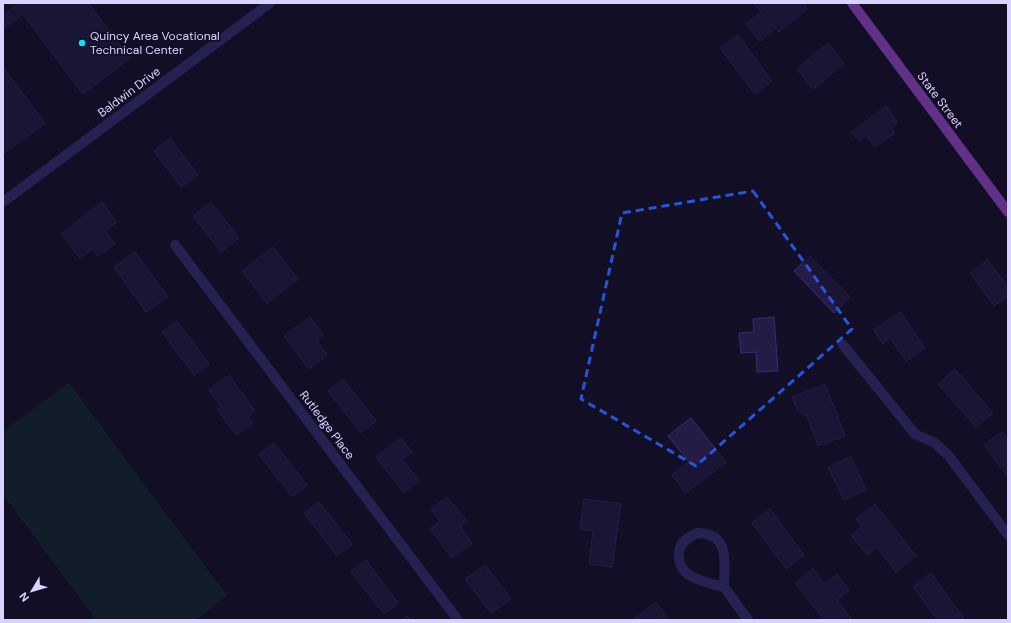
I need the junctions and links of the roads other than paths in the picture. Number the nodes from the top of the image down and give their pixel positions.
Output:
1 (270, 3) edge
2 (852, 3) edge
3 (3, 202) edge
4 (1008, 212) edge
5 (175, 245) dead end
6 (843, 345) dead end
7 (1008, 535) edge
8 (724, 587) junction
9 (458, 620) edge
10 (748, 620) edge

1 - 3 street, Baldwin Drive
2 - 4 main road, State Street
5 - 9 street, Rutledge Place
6 - 7 street
8 - 8 street
8 - 10 street

